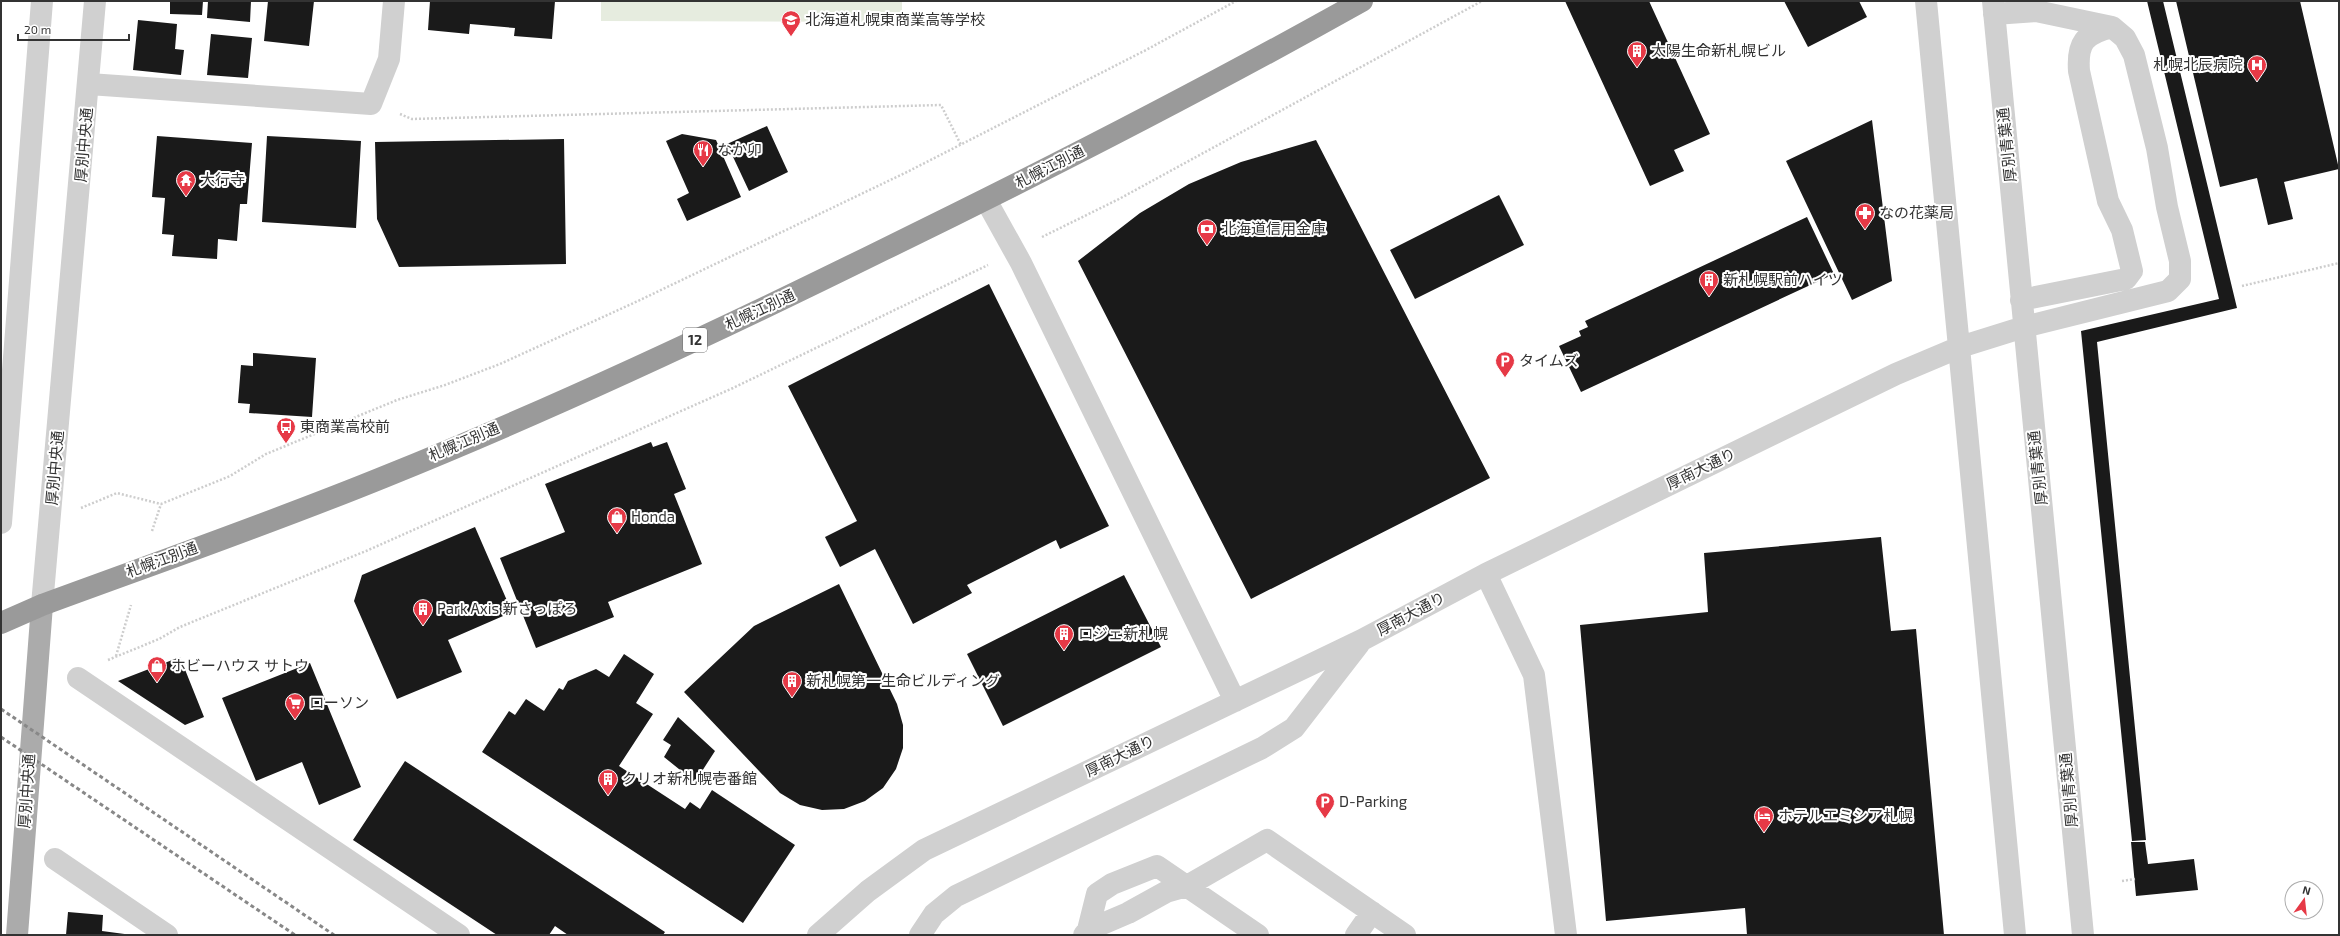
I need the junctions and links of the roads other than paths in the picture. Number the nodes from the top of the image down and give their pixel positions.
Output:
1 (42, 1) edge
2 (95, 1) edge
3 (394, 1) edge
4 (1362, 1) edge
5 (1926, 1) edge
6 (1994, 8) edge
7 (2112, 27) junction
8 (89, 84) junction
9 (986, 200) junction
10 (2022, 300) junction
11 (2024, 327) junction
12 (1960, 347) junction
13 (1, 523) edge
14 (1486, 574) junction
15 (42, 605) junction
16 (1, 623) edge
17 (1362, 640) junction
18 (78, 678) dead end
19 (1234, 701) junction
20 (54, 859) dead end
21 (1187, 886) junction
22 (1372, 912) junction
23 (1086, 932) edge
24 (17, 935) edge
25 (167, 935) edge
26 (459, 935) edge
27 (818, 935) edge
28 (920, 935) edge
29 (1258, 935) edge
30 (1356, 935) edge
31 (1405, 935) edge
32 (1566, 935) edge
33 (2015, 935) edge
34 (2083, 935) edge

1 - 13 street
2 - 8 street, 厚別中央通
3 - 8 street
4 - 9 highway, 札幌江別通 / 12
5 - 12 street
6 - 7 street
6 - 10 street, 厚別青葉通
7 - 10 street
7 - 11 street, 厚南大通り
8 - 15 street, 厚別中央通
9 - 15 highway, 札幌江別通 / 12
9 - 19 street
10 - 11 street, 厚別青葉通
11 - 12 street, 厚南大通り
11 - 34 street, 厚別青葉通
12 - 14 street, 厚南大通り
12 - 33 street
14 - 17 street, 厚南大通り
14 - 32 street
15 - 16 highway, 札幌江別通 / 12
15 - 24 main road, 厚別中央通
17 - 19 street, 厚南大通り
17 - 28 street
18 - 26 street
19 - 27 street, 厚南大通り
20 - 25 street
21 - 22 street
21 - 23 street
21 - 23 street
21 - 29 street
22 - 30 street
22 - 31 street

